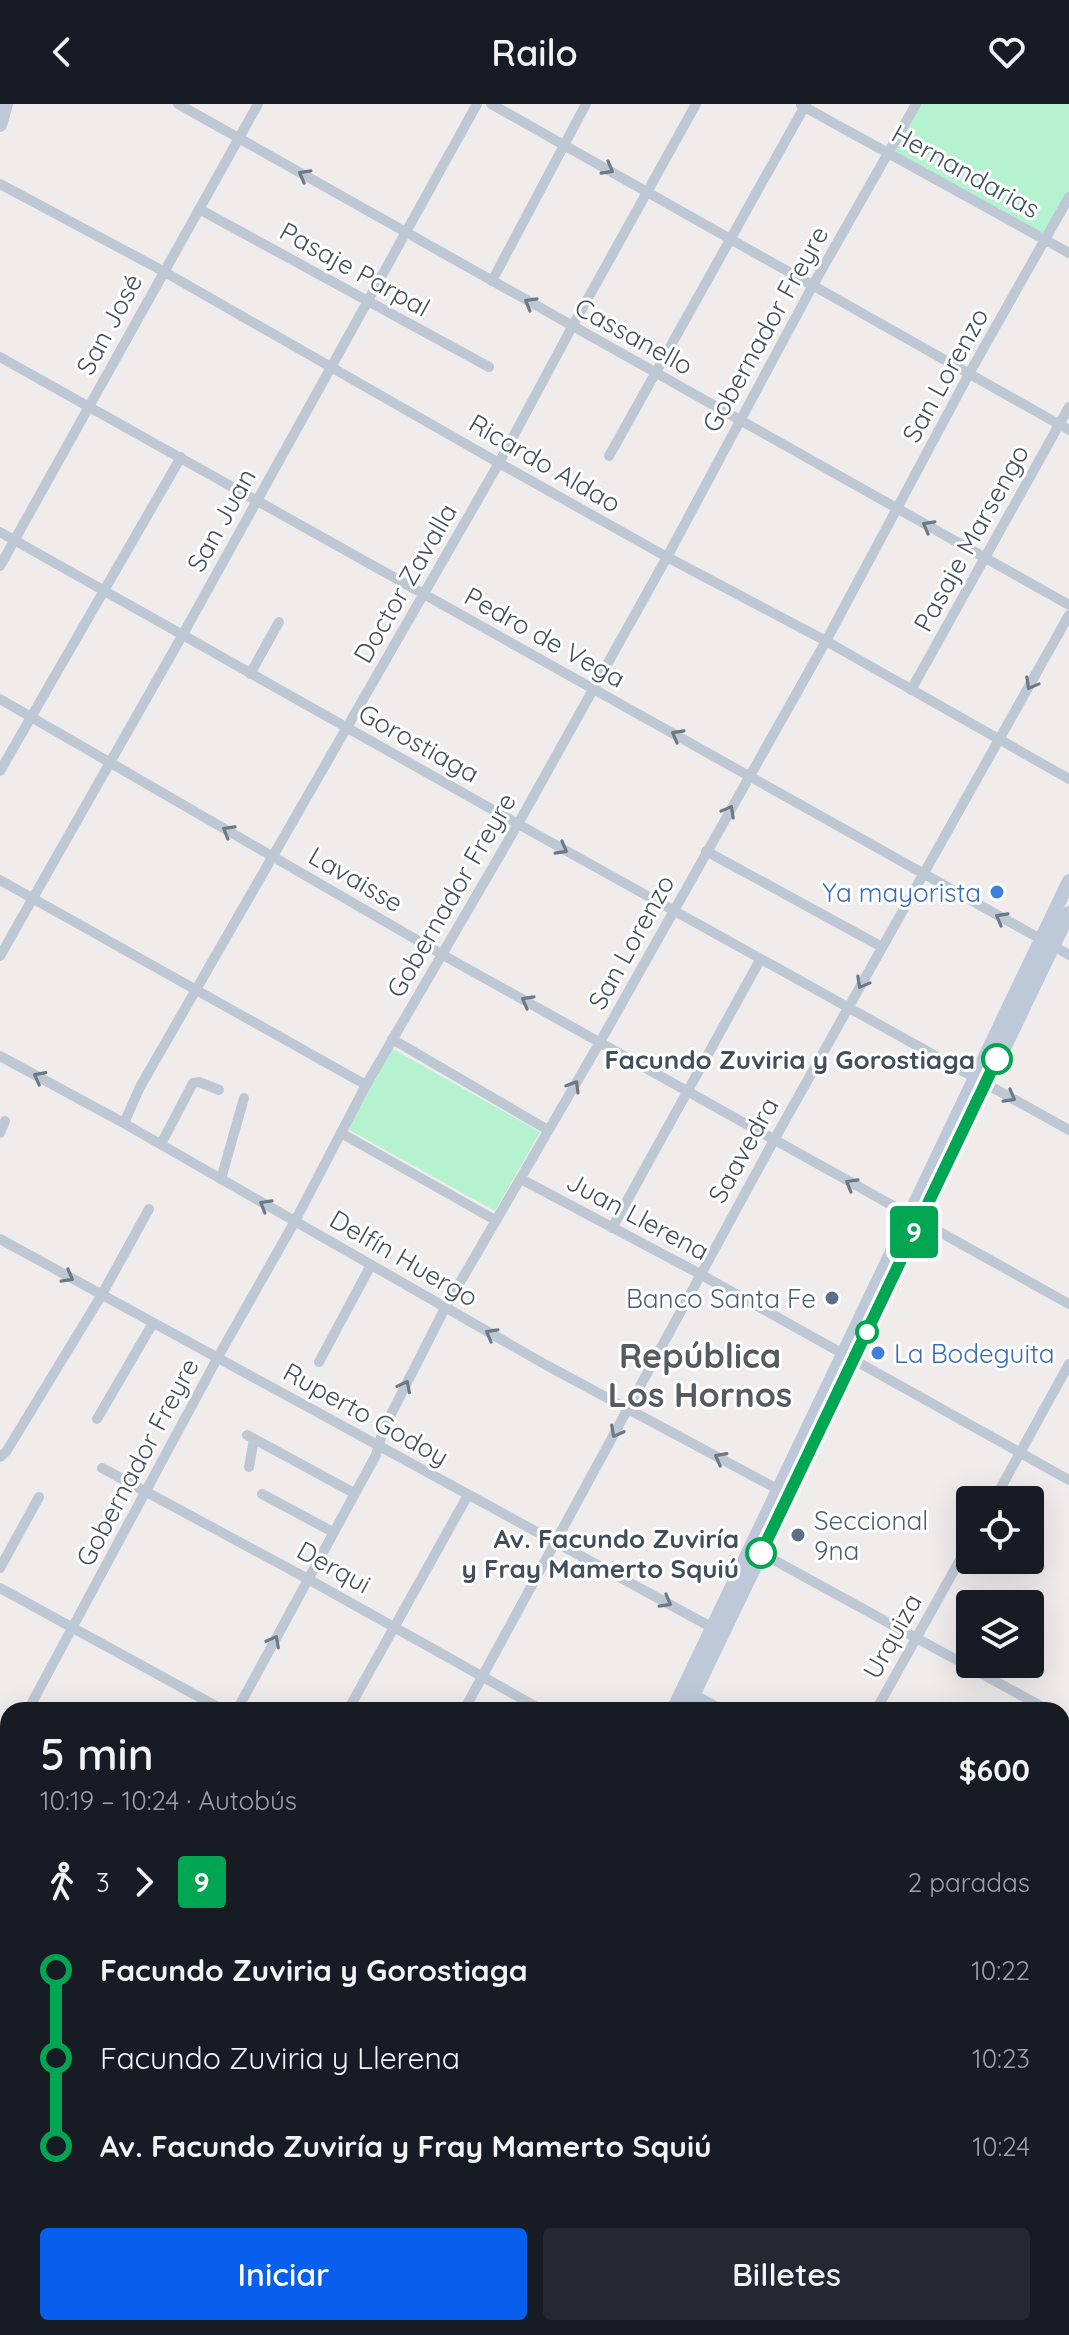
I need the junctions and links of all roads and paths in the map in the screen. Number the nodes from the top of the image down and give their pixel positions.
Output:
1 (6, 104) edge
2 (178, 104) edge
3 (258, 104) edge
4 (477, 104) edge
5 (491, 104) edge
6 (586, 104) edge
7 (696, 104) edge
8 (916, 104) edge
9 (804, 105) edge
10 (0, 125) edge
11 (239, 138) junction
12 (563, 144) junction
13 (888, 153) junction
14 (0, 184) edge
15 (647, 191) junction
16 (1069, 197) edge
17 (199, 209) junction
18 (406, 232) junction
19 (730, 238) junction
20 (1045, 239) junction
21 (1069, 253) edge
22 (163, 271) junction
23 (492, 281) junction
24 (813, 285) junction
25 (367, 301) junction
26 (572, 327) junction
27 (0, 357) edge
28 (331, 365) junction
29 (489, 367) dead end
30 (656, 372) junction
31 (970, 372) junction
32 (90, 406) junction
33 (1069, 407) edge
34 (740, 422) junction
35 (1064, 427) edge
36 (609, 456) dead end
37 (181, 457) junction
38 (499, 463) junction
39 (257, 501) junction
40 (897, 509) junction
41 (0, 532) edge
42 (14, 540) junction
43 (984, 556) junction
44 (667, 557) junction
45 (0, 566) edge
46 (103, 591) junction
47 (423, 594) junction
48 (1069, 605) edge
49 (1069, 615) edge
50 (279, 622) dead end
51 (182, 636) junction
52 (826, 641) junction
53 (250, 674) junction
54 (594, 689) junction
55 (911, 690) junction
56 (0, 699) edge
57 (31, 717) junction
58 (347, 728) junction
59 (999, 741) junction
60 (111, 763) junction
61 (0, 771) edge
62 (749, 774) junction
63 (1069, 779) edge
64 (518, 824) junction
65 (706, 851) junction
66 (274, 857) junction
67 (922, 873) junction
68 (0, 880) edge
69 (1069, 881) edge
70 (32, 898) junction
71 (673, 910) junction
72 (1069, 913) edge
73 (1046, 943) junction
74 (882, 947) junction
75 (443, 955) junction
76 (1069, 955) edge
77 (0, 956) edge
78 (760, 960) junction
79 (197, 992) junction
80 (848, 1007) junction
81 (392, 1039) junction
82 (600, 1042) junction
83 (0, 1056) edge
84 (981, 1081) junction
85 (366, 1085) junction
86 (219, 1090) dead end
87 (688, 1093) junction
88 (244, 1098) dead end
89 (5, 1121) dead end
90 (124, 1123) junction
91 (548, 1130) junction
92 (1069, 1130) edge
93 (0, 1133) edge
94 (341, 1133) junction
95 (774, 1140) junction
96 (161, 1144) junction
97 (221, 1179) junction
98 (521, 1179) junction
99 (149, 1209) dead end
100 (495, 1220) junction
101 (914, 1220) junction
102 (295, 1221) junction
103 (612, 1228) junction
104 (0, 1239) edge
105 (371, 1265) junction
106 (700, 1274) junction
107 (101, 1296) junction
108 (1069, 1304) edge
109 (445, 1308) junction
110 (153, 1323) junction
111 (218, 1357) junction
112 (849, 1357) junction
113 (319, 1362) dead end
114 (1069, 1364) edge
115 (629, 1409) junction
116 (97, 1419) dead end
117 (378, 1445) junction
118 (1021, 1452) junction
119 (0, 1457) edge
120 (249, 1467) dead end
121 (102, 1468) dead end
122 (1069, 1480) edge
123 (1002, 1486) edge
124 (783, 1492) junction
125 (145, 1493) junction
126 (354, 1493) junction
127 (262, 1494) dead end
128 (468, 1495) junction
129 (39, 1497) dead end
130 (333, 1532) junction
131 (557, 1542) junction
132 (761, 1553) junction
133 (956, 1567) edge
134 (0, 1568) edge
135 (308, 1579) junction
136 (0, 1588) edge
137 (711, 1627) junction
138 (395, 1628) junction
139 (73, 1629) junction
140 (917, 1637) junction
141 (482, 1677) junction
142 (686, 1699) edge
143 (32, 1702) edge
144 (208, 1702) edge
145 (241, 1702) edge
146 (353, 1702) edge
147 (468, 1702) edge
148 (527, 1702) edge
149 (880, 1702) edge
150 (1034, 1702) edge

1 - 10 main road
2 - 11 street, Cassanello
3 - 11 street, San José
4 - 18 street, San Juan
5 - 12 street
6 - 12 street
7 - 15 street, Doctor Zavalla
8 - 13 street, Gobernador Freyre
9 - 13 street, Hernandarias
9 - 19 street
11 - 17 street, San José
18 -> 11 street, Cassanello
12 -> 15 street
12 - 23 street
13 - 20 street, Hernandarias
13 - 24 street, Gobernador Freyre
14 - 22 street, Ricardo Aldao
15 - 19 street
15 - 26 street, Doctor Zavalla
16 - 20 street, San Lorenzo
17 - 22 street, San José
17 - 25 street, Pasaje Parpal
18 - 23 street, Cassanello
18 - 25 street, San Juan
19 - 24 street
19 - 30 street
20 - 21 street, Hernandarias
20 - 31 street, San Lorenzo
22 - 28 street, Ricardo Aldao
22 - 32 street, San José
26 -> 23 street, Cassanello
24 - 31 street
24 - 34 street, Gobernador Freyre
25 - 28 street, San Juan
25 - 29 street, Pasaje Parpal
26 - 30 street, Cassanello
26 - 38 street, Doctor Zavalla
27 - 32 street, Pedro de Vega
28 - 38 street, Ricardo Aldao
28 - 39 street, San Juan
30 - 34 street, Cassanello
30 - 36 street
31 - 35 street
31 - 40 street, San Lorenzo
32 - 37 street, Pedro de Vega
32 - 42 street, San José
33 - 35 street, Pasaje Marsengo
34 - 40 street, Cassanello
34 - 44 street, Gobernador Freyre
35 - 43 street, Pasaje Marsengo
37 - 39 street, Pedro de Vega
37 - 46 street
38 - 44 street, Ricardo Aldao
38 - 47 street, Doctor Zavalla
39 - 47 street, Pedro de Vega
39 - 51 street, San Juan
43 -> 40 street, Cassanello
40 - 52 street, San Lorenzo
41 - 42 street, Gorostiaga
42 - 45 street, San José
42 - 46 street, Gorostiaga
43 - 48 street, Cassanello
43 - 55 street, Pasaje Marsengo
44 - 52 street, Ricardo Aldao
44 - 54 street, Gobernador Freyre
46 - 51 street, Gorostiaga
46 - 57 street
47 - 54 street, Pedro de Vega
47 - 58 street, Doctor Zavalla
49 -> 59 street, Saavedra
50 - 53 street
51 - 53 street, Gorostiaga
51 - 60 street, San Juan
52 - 55 street, Ricardo Aldao
52 - 62 street, San Lorenzo
53 - 58 street, Gorostiaga
62 -> 54 street, Pedro de Vega
54 - 64 street, Gobernador Freyre
55 - 59 street, Ricardo Aldao
56 - 57 street, Lavaisse
57 - 60 street, Lavaisse
57 - 61 street
58 - 64 street, Gorostiaga
58 - 66 street, Doctor Zavalla
59 - 63 street, Ricardo Aldao
59 - 67 street, Saavedra
66 -> 60 street, Lavaisse
60 - 70 street, San Juan
65 -> 62 street, San Lorenzo
62 - 67 street, Pedro de Vega
64 -> 71 street, Gorostiaga
64 - 75 street, Gobernador Freyre
65 - 71 street, San Lorenzo
65 - 74 street
66 - 75 street, Lavaisse
66 - 79 street, Doctor Zavalla
73 -> 67 street, Pedro de Vega
67 - 74 street, Saavedra
68 - 70 street
69 - 73 main road
70 - 77 street, San Juan
70 - 79 street
71 - 78 street, Gorostiaga
71 - 82 street, San Lorenzo
72 - 73 main road
73 - 76 street, Pedro de Vega
73 - 84 main road
74 -> 80 street, Saavedra
75 - 81 street, Gobernador Freyre
82 -> 75 street, Lavaisse
78 - 80 street, Gorostiaga
78 - 87 street
79 - 85 street
79 - 90 street, Doctor Zavalla
80 - 84 street, Gorostiaga
80 - 95 street, Saavedra
81 - 85 street, Gobernador Freyre
81 - 91 street
82 - 87 street, Lavaisse
91 -> 82 street, San Lorenzo
90 -> 83 street, Delfín Huergo
84 -> 92 street, Gorostiaga
84 - 101 main road
85 - 94 street, Gobernador Freyre
86 - 96 street
87 - 95 street, Lavaisse
87 - 103 street
88 - 97 street
89 - 93 street
90 - 96 street, Delfín Huergo
91 - 98 street, San Lorenzo
94 - 100 street
94 - 102 street, Gobernador Freyre
101 -> 95 street, Lavaisse
95 - 106 street, Saavedra
96 - 97 street, Delfín Huergo
102 -> 97 street, Delfín Huergo
98 - 100 street, San Lorenzo
98 - 103 street, Juan Llerena
99 - 107 street
100 - 109 street, San Lorenzo
101 - 108 street, Lavaisse
101 - 112 main road
102 - 105 street, Delfín Huergo
102 - 111 street, Gobernador Freyre
103 - 106 street, Juan Llerena
104 -> 107 street, Ruperto Godoy
105 - 109 street, Delfín Huergo
105 - 113 street
106 - 112 street, Juan Llerena
106 - 115 street, Saavedra
107 - 110 street, Ruperto Godoy
107 - 119 street
115 -> 109 street, Delfín Huergo
117 -> 109 street, San Lorenzo
110 - 111 street, Ruperto Godoy
110 - 116 street
111 - 117 street, Ruperto Godoy
111 - 125 street, Gobernador Freyre
112 - 118 street, Juan Llerena
112 - 124 main road
114 - 118 street
124 -> 115 street, Delfín Huergo
115 -> 131 street, Saavedra
117 - 126 street, San Lorenzo
117 - 128 street, Ruperto Godoy
118 - 122 street, Juan Llerena
118 - 123 street
120 - 126 street
121 - 125 street, Derqui
124 - 132 main road
124 - 137 main road
125 - 135 street, Derqui
125 - 139 street, Gobernador Freyre
126 - 130 street, San Lorenzo
127 - 130 street
128 - 131 street, Ruperto Godoy
128 - 138 street
129 - 134 street
130 - 135 street, San Lorenzo
131 -> 137 street, Ruperto Godoy
131 - 141 street, Saavedra
132 - 140 street
132 - 142 main road
133 - 140 street, Urquiza
135 - 138 street, Derqui
145 -> 135 street, San Lorenzo
136 - 139 street
137 - 142 main road
138 - 141 street, Derqui
138 - 146 street
139 - 143 street, Gobernador Freyre
139 - 144 street
140 - 149 street, Urquiza
140 - 150 street
141 - 147 street, Saavedra
141 - 148 street, Derqui

